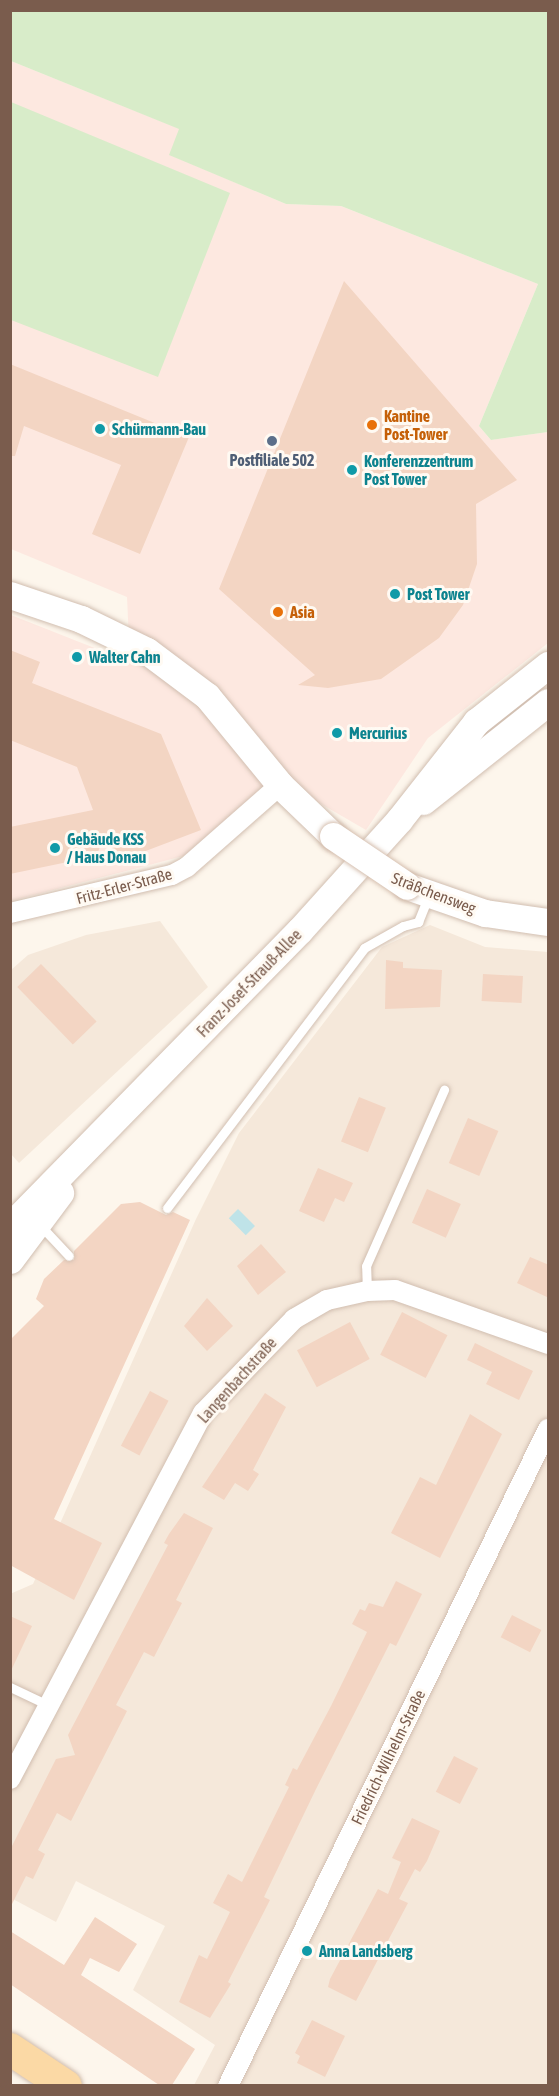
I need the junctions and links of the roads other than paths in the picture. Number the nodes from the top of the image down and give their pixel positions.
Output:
1 (10, 595) edge
2 (549, 665) edge
3 (549, 702) edge
4 (280, 785) junction
5 (399, 820) junction
6 (418, 891) junction
7 (10, 913) edge
8 (549, 922) edge
9 (444, 1090) dead end
10 (94, 1142) junction
11 (10, 1205) edge
12 (167, 1208) dead end
13 (39, 1224) junction
14 (10, 1226) edge
15 (69, 1256) dead end
16 (10, 1260) edge
17 (368, 1291) junction
18 (549, 1344) edge
19 (549, 1429) edge
20 (10, 1687) edge
21 (48, 1705) junction
22 (10, 1779) edge
23 (10, 2049) edge
24 (66, 2085) edge
25 (228, 2085) edge

1 - 4 main road, Sträßchensweg
2 - 5 main road, Franz-Josef-Strauß-Allee
3 - 5 main road, Franz-Josef-Strauß-Allee
4 - 6 main road, Sträßchensweg, bridge
4 - 7 street, Fritz-Erler-Straße
5 - 10 main road, Franz-Josef-Strauß-Allee
6 - 8 main road, Sträßchensweg
6 - 12 lane
9 - 17 lane
10 - 11 main road, Franz-Josef-Strauß-Allee
10 - 13 main road, Franz-Josef-Strauß-Allee
10 - 14 main road, Franz-Josef-Strauß-Allee
13 - 15 lane
13 - 16 main road, Franz-Josef-Strauß-Allee
17 - 18 street, Langenbachstraße
17 - 21 street, Langenbachstraße
19 - 25 street, Friedrich-Wilhelm-Straße
20 - 21 lane
21 - 22 street, Langenbachstraße
23 - 24 main road

